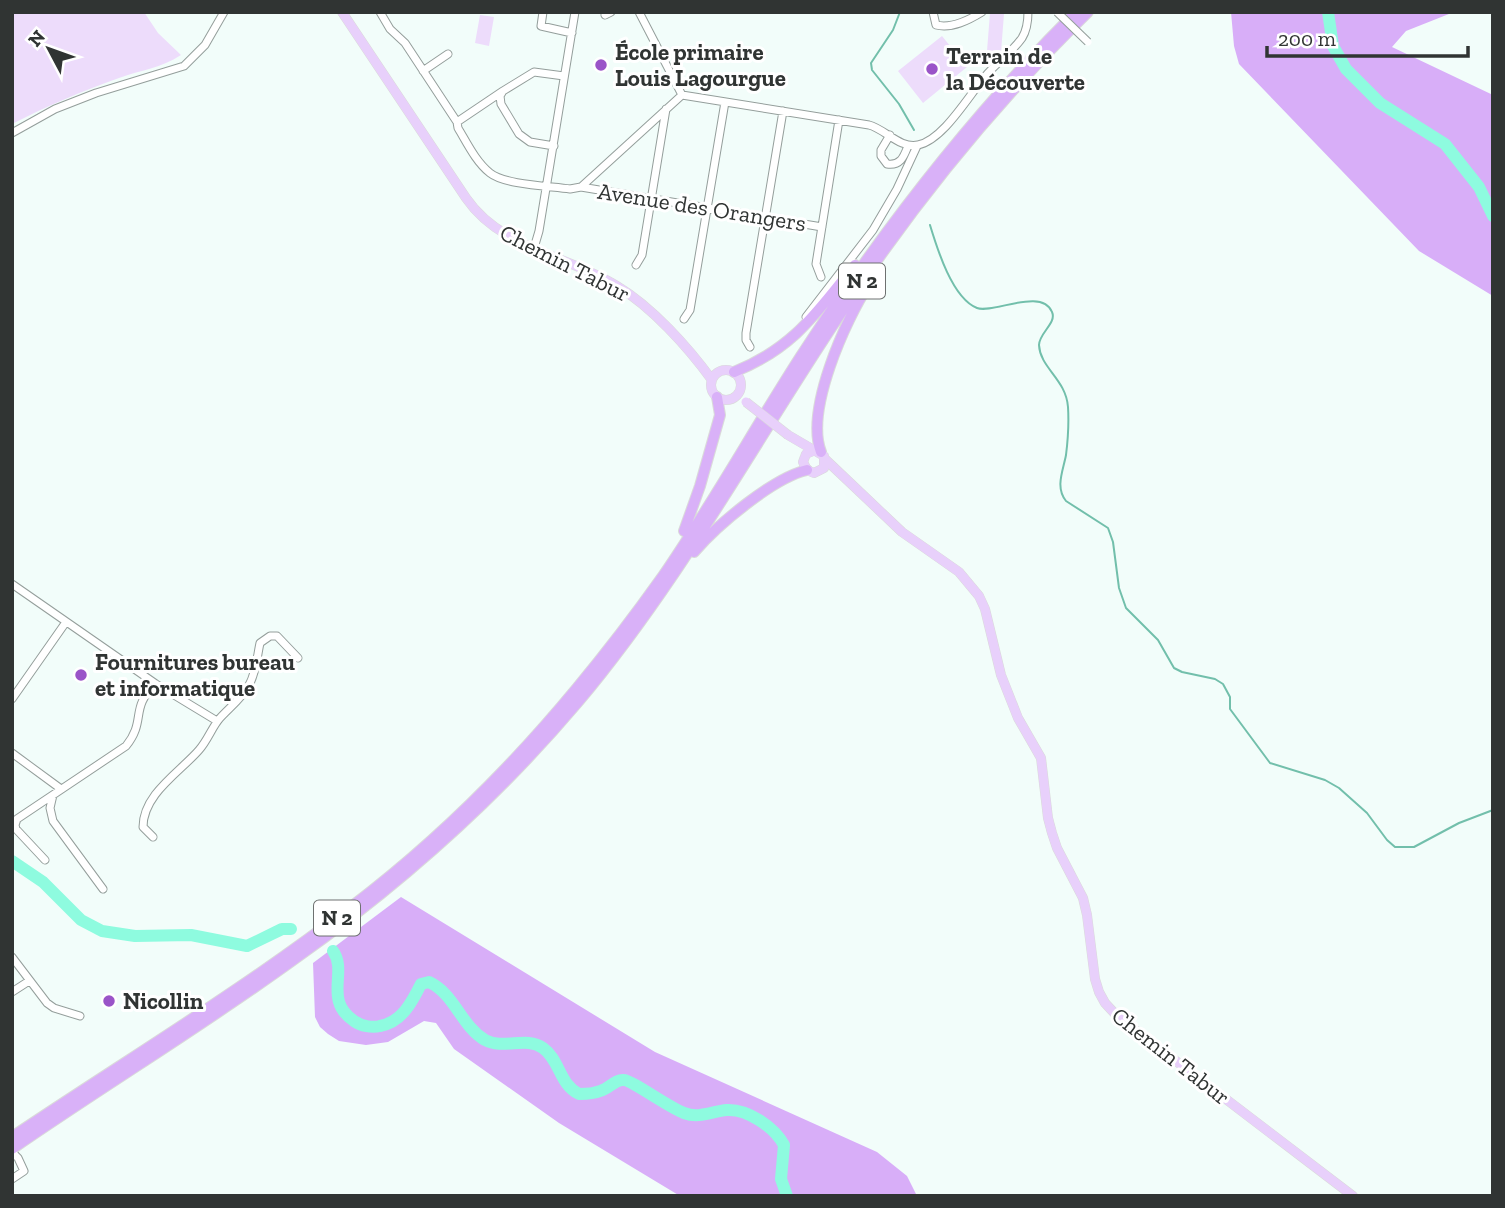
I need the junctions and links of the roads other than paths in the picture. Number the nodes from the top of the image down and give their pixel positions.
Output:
1 (224, 12) edge
2 (342, 12) edge
3 (380, 12) edge
4 (543, 12) edge
5 (575, 12) edge
6 (639, 12) edge
7 (933, 12) edge
8 (982, 12) edge
9 (1028, 12) edge
10 (1057, 12) edge
11 (1076, 12) edge
12 (1088, 12) edge
13 (572, 33) junction
14 (1088, 42) dead end
15 (448, 54) dead end
16 (423, 71) junction
17 (564, 76) junction
18 (1024, 79) junction
19 (503, 91) junction
20 (682, 95) junction
21 (725, 102) junction
22 (666, 109) junction
23 (783, 111) junction
24 (839, 120) junction
25 (457, 122) junction
26 (12, 133) edge
27 (890, 135) junction
28 (554, 146) junction
29 (908, 146) junction
30 (918, 146) junction
31 (546, 186) junction
32 (581, 187) junction
33 (652, 199) junction
34 (709, 208) junction
35 (901, 213) junction
36 (764, 218) junction
37 (822, 227) junction
38 (534, 248) junction
39 (636, 265) dead end
40 (821, 277) dead end
41 (684, 319) dead end
42 (750, 347) dead end
43 (777, 351) junction
44 (734, 372) junction
45 (714, 377) junction
46 (737, 395) junction
47 (717, 397) junction
48 (797, 442) junction
49 (820, 454) junction
50 (809, 467) junction
51 (849, 482) junction
52 (668, 575) junction
53 (12, 584) edge
54 (66, 621) junction
55 (299, 658) dead end
56 (156, 684) junction
57 (12, 699) edge
58 (217, 721) junction
59 (12, 753) edge
60 (61, 789) junction
61 (53, 795) junction
62 (153, 838) dead end
63 (45, 860) dead end
64 (103, 889) dead end
65 (12, 957) edge
66 (29, 981) junction
67 (12, 992) edge
68 (80, 1016) dead end
69 (14, 1144) edge
70 (12, 1179) edge
71 (1353, 1196) edge

1 - 26 street
2 - 38 main road, Chemin Tabur
3 - 16 street, Avenue des Orangers
4 - 13 street
5 - 13 street
6 - 20 street
7 - 8 street
9 - 30 street
10 - 14 street, bridge
11 - 35 highway, N 2
12 - 18 highway, N 2
13 - 17 street
15 - 16 street
16 - 25 street, Avenue des Orangers
17 - 19 street
17 - 28 street
18 - 49 highway
18 - 52 highway, N 2
19 - 25 street
19 - 28 street
20 - 21 street
20 - 22 street
21 - 23 street
21 - 34 street
22 - 32 street
22 - 33 street
23 - 24 street
23 - 36 street
24 - 27 street
24 - 37 street
25 - 31 street, Avenue des Orangers
27 - 29 street
27 - 29 street
28 - 31 street
29 - 30 street
30 - 43 street
31 - 32 street, Avenue des Orangers
31 - 38 street
32 - 33 street, Avenue des Orangers
33 - 34 street, Avenue des Orangers
33 - 39 street
34 - 36 street, Avenue des Orangers
34 - 41 street
35 - 43 highway
35 - 52 highway, N 2
36 - 37 street, Avenue des Orangers
36 - 42 street
37 - 40 street
38 - 45 main road, Chemin Tabur
43 - 44 highway
44 - 45 main road
44 - 46 main road
45 - 47 main road
46 - 47 main road
46 - 48 main road, Chemin Tabur, bridge
47 - 52 highway
48 - 49 main road, Chemin Tabur
48 - 50 main road
49 - 50 main road
49 - 50 main road
49 - 51 main road, Chemin Tabur
50 - 51 main road, Chemin Tabur
50 - 52 highway
51 - 71 main road, Chemin Tabur
52 - 69 highway, N 2
53 - 54 street
54 - 56 street
54 - 57 street
55 - 58 street
56 - 58 street
56 - 60 street
58 - 62 street
59 - 60 street
60 - 61 street
61 - 63 street
61 - 64 street
65 - 66 street
66 - 67 street
66 - 68 street
69 - 70 street

